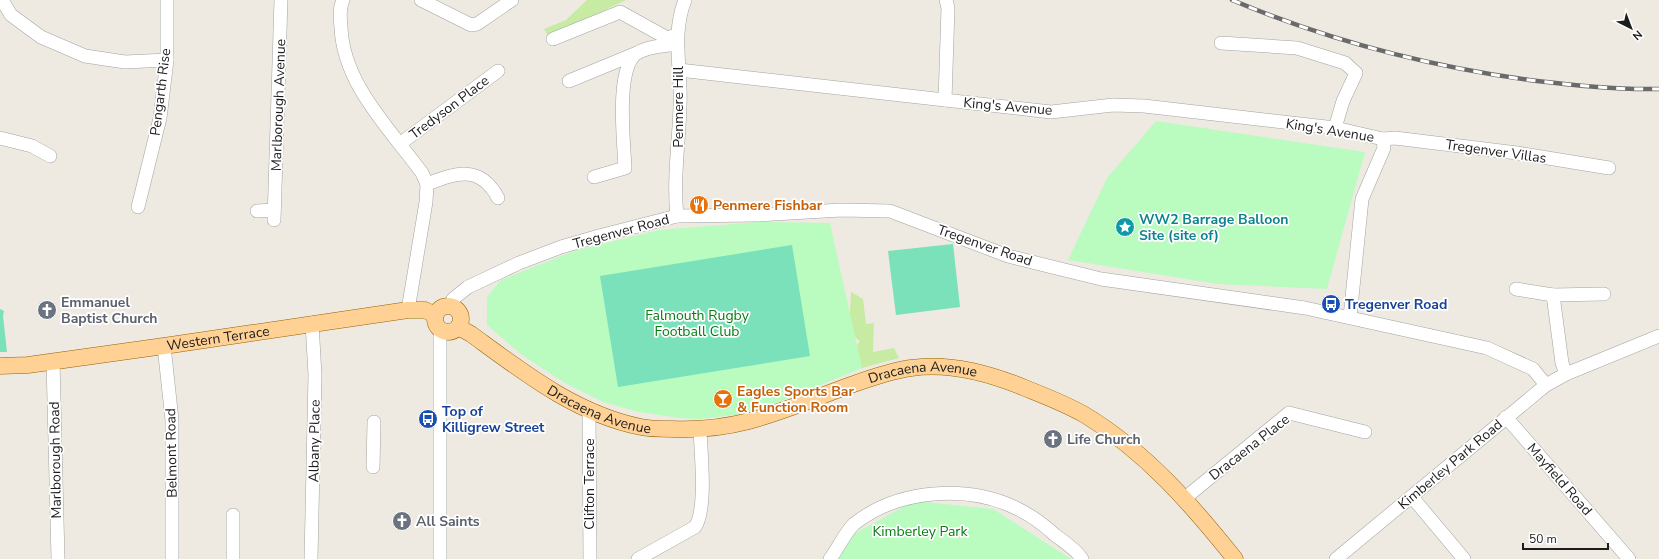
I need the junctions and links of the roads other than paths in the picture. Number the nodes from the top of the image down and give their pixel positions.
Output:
1 (2, 0) edge
2 (167, 0) edge
3 (281, 0) edge
4 (344, 0) edge
5 (421, 0) edge
6 (512, 0) edge
7 (685, 0) edge
8 (946, 0) edge
9 (553, 39) dead end
10 (677, 40) junction
11 (1221, 43) dead end
12 (637, 54) junction
13 (166, 60) junction
14 (680, 70) junction
15 (498, 71) dead end
16 (569, 81) dead end
17 (945, 100) junction
18 (1335, 128) junction
19 (0, 138) edge
20 (1383, 139) junction
21 (401, 143) junction
22 (50, 156) dead end
23 (1609, 168) dead end
24 (594, 177) dead end
25 (427, 184) junction
26 (498, 198) dead end
27 (138, 207) dead end
28 (256, 211) dead end
29 (677, 216) junction
30 (1516, 289) dead end
31 (1604, 294) dead end
32 (1553, 295) junction
33 (450, 306) junction
34 (408, 310) junction
35 (435, 315) junction
36 (1350, 317) junction
37 (312, 323) junction
38 (458, 327) junction
39 (442, 331) junction
40 (1659, 336) edge
41 (164, 346) junction
42 (53, 361) junction
43 (0, 366) edge
44 (1566, 374) junction
45 (1546, 385) junction
46 (589, 410) junction
47 (1506, 417) junction
48 (374, 422) dead end
49 (700, 431) junction
50 (1365, 432) dead end
51 (373, 467) dead end
52 (1412, 497) junction
53 (1185, 498) junction
54 (233, 515) dead end
55 (58, 559) edge
56 (172, 559) edge
57 (233, 559) edge
58 (311, 559) edge
59 (440, 559) edge
60 (590, 559) edge
61 (638, 559) edge
62 (830, 559) edge
63 (1082, 559) edge
64 (1235, 559) edge
65 (1336, 559) edge
66 (1464, 559) edge
67 (1629, 559) edge

1 - 13 street
2 - 13 street, Pengarth Rise
3 - 28 street, Marlborough Avenue
4 - 21 street
5 - 6 street
7 - 10 street, Penmere Hill
8 - 17 street
9 - 10 street
10 - 12 street
10 - 14 street, Penmere Hill
11 - 18 street
12 - 16 street
12 - 24 street
13 - 27 street, Pengarth Rise
14 - 17 street, King's Avenue
14 - 29 street, Penmere Hill
15 - 21 street, Tredyson Place
17 - 18 street, King's Avenue
18 - 20 street, King's Avenue
19 - 22 street
20 - 23 street, Tregenver Villas
20 - 36 street
21 - 25 street
25 - 26 street
25 - 34 street
29 - 33 street, Tregenver Road
29 - 36 street, Tregenver Road
30 - 32 street
31 - 32 street
32 - 44 street
33 - 35 main road
33 - 38 main road
34 - 35 main road, Western Terrace
34 - 37 main road, Western Terrace
35 - 39 main road
36 - 45 street, Tregenver Road
37 - 41 main road, Western Terrace
37 - 58 street, Albany Place
38 - 39 main road
38 - 46 main road, Dracaena Avenue
39 - 59 street
40 - 44 street, Kimberley Park Road
41 - 42 main road, Western Terrace
41 - 56 street, Belmont Road
42 - 43 main road, Western Terrace
42 - 55 street, Marlborough Road
44 - 45 street, Kimberley Park Road
45 - 47 street, Kimberley Park Road
46 - 49 main road, Dracaena Avenue
46 - 60 street, Clifton Terrace
47 - 52 street, Kimberley Park Road
47 - 67 street, Mayfield Road
48 - 51 street
49 - 53 main road, Dracaena Avenue
49 - 61 street
50 - 53 street, Dracaena Place
52 - 65 street, Kimberley Park Road
52 - 66 street
53 - 64 main road, Dracaena Avenue
54 - 57 street
62 - 63 street

